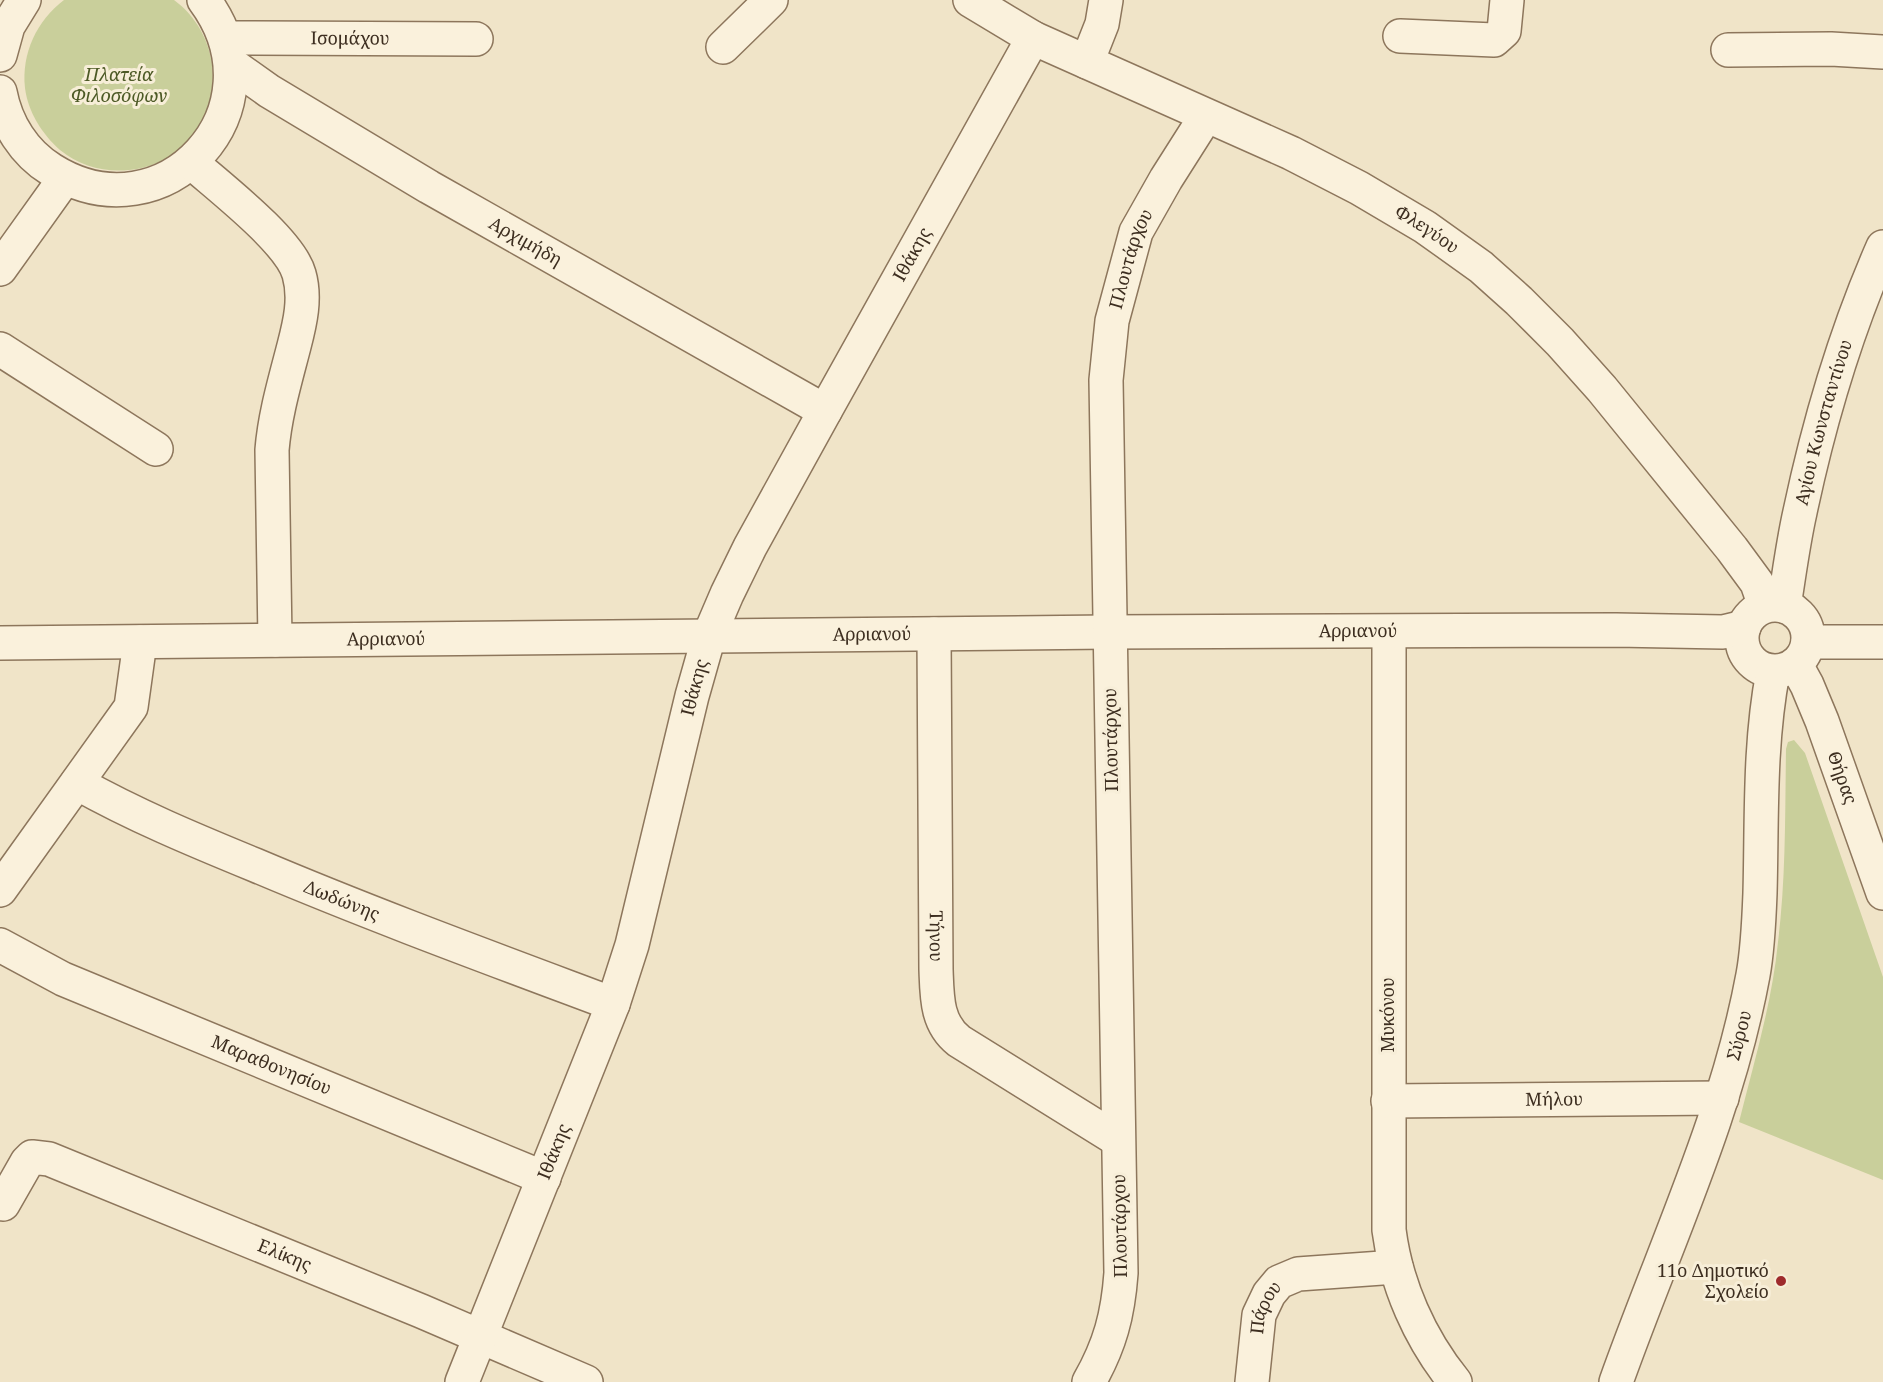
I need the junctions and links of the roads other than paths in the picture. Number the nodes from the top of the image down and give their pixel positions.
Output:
1 (204, 0) edge
2 (771, 0) edge
3 (970, 0) edge
4 (1106, 0) edge
5 (1506, 15) edge
6 (1400, 36) dead end
7 (1033, 38) junction
8 (476, 39) dead end
9 (723, 47) dead end
10 (1728, 50) dead end
11 (228, 51) junction
12 (1883, 52) edge
13 (1087, 62) junction
14 (1, 100) edge
15 (1206, 116) junction
16 (191, 162) junction
17 (65, 178) junction
18 (1883, 247) edge
19 (0, 269) edge
20 (0, 349) edge
21 (825, 411) junction
22 (156, 448) dead end
23 (1764, 613) junction
24 (1109, 632) junction
25 (1389, 632) junction
26 (934, 634) junction
27 (709, 636) junction
28 (275, 640) junction
29 (140, 642) junction
30 (1883, 642) edge
31 (0, 643) edge
32 (1792, 660) junction
33 (77, 783) junction
34 (0, 890) edge
35 (1883, 893) edge
36 (0, 945) edge
37 (613, 1004) junction
38 (1722, 1098) junction
39 (1388, 1101) junction
40 (1118, 1140) junction
41 (544, 1178) junction
42 (3, 1204) dead end
43 (1396, 1267) junction
44 (480, 1337) junction
45 (462, 1382) edge
46 (586, 1382) edge
47 (1089, 1382) edge
48 (1252, 1382) edge
49 (1455, 1382) edge
50 (1616, 1382) edge

1 - 11 street
2 - 9 street
3 - 7 street, Φλεγύου
4 - 13 street
5 - 6 street
7 - 13 street, Φλεγύου
7 - 21 street, Ιθάκης
8 - 11 street, Ισομάχου
10 - 12 street
11 - 16 street
11 - 21 street, Αρχιμήδη
13 - 15 street, Φλεγύου
14 - 17 street
15 - 23 street, Φλεγύου
15 - 24 street, Πλουτάρχου
16 - 17 street
16 - 28 street
17 - 19 street
18 - 23 street, Αγίου Κωνσταντίνου
20 - 22 street
21 - 27 street, Ιθάκης
23 - 25 street, Αρριανού
23 - 32 street
23 - 32 street
24 - 25 street, Αρριανού
24 - 26 street, Αρριανού
24 - 40 street, Πλουτάρχου
25 - 39 street, Μυκόνου
26 - 27 street, Αρριανού
26 - 40 street, Τήνου
27 - 28 street, Αρριανού
27 - 37 street, Ιθάκης
28 - 29 street, Αρριανού
29 - 31 street, Αρριανού
29 - 33 street
30 - 32 street
32 - 35 street, Θήρας
32 - 38 street, Σύρου
33 - 34 street
33 - 37 street, Δωδώνης
36 - 41 street, Μαραθονησίου
37 - 41 street, Ιθάκης
38 - 39 street, Μήλου
38 - 50 street, Σύρου
39 - 43 street, Μυκόνου
40 - 47 street, Πλουτάρχου
41 - 44 street, Ιθάκης
42 - 44 street, Ελίκης
43 - 48 street, Πάρου
43 - 49 street, Μυκόνου
44 - 45 street, Ιθάκης
44 - 46 street, Ελίκης

